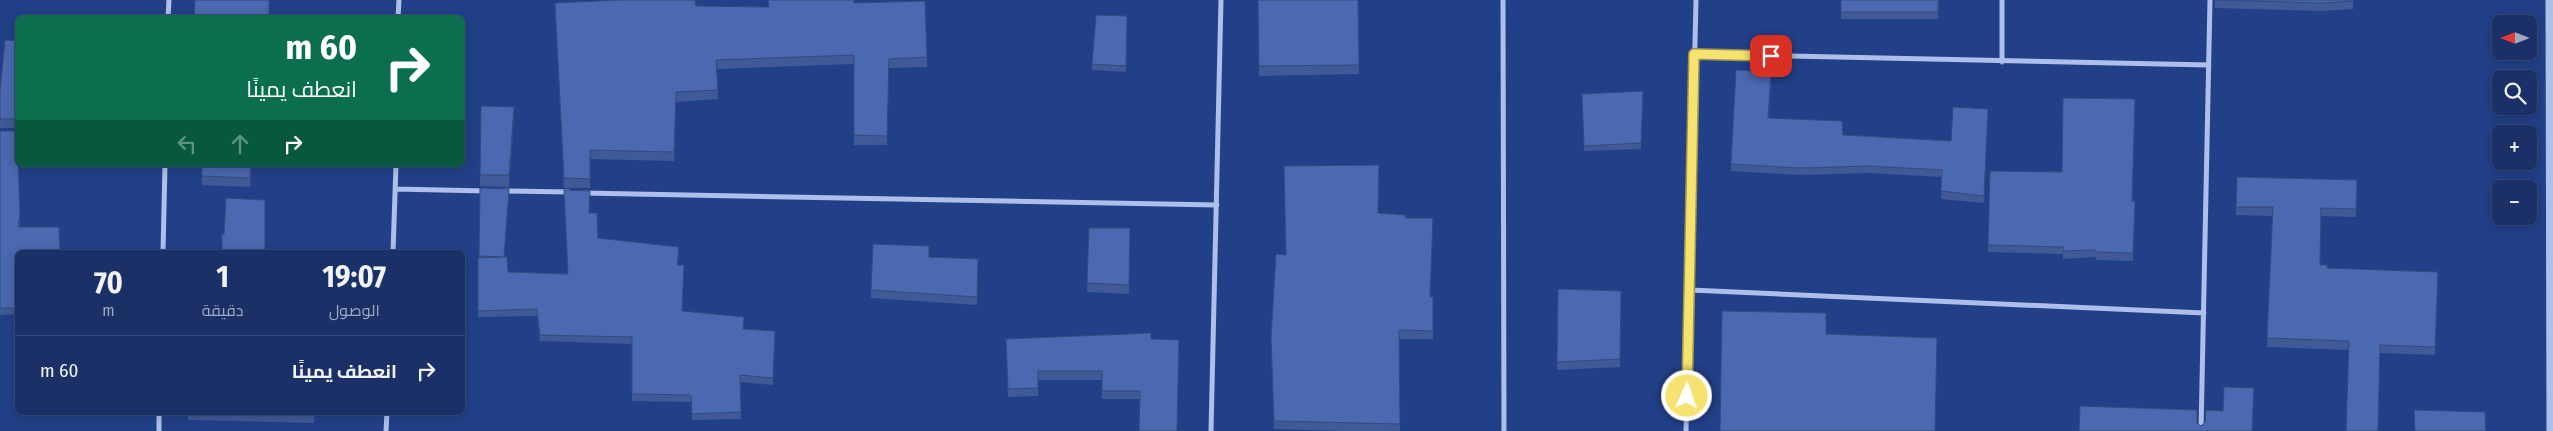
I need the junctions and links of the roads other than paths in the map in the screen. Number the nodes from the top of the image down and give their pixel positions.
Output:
1 (169, 0) edge
2 (399, 0) edge
3 (1221, 0) edge
4 (1503, 0) edge
5 (1696, 0) edge
6 (2002, 0) edge
7 (2210, 0) edge
8 (2550, 0) edge
9 (168, 15) edge
10 (398, 15) edge
11 (1694, 54) junction
12 (2002, 62) junction
13 (2552, 62) edge
14 (2209, 66) junction
15 (165, 167) edge
16 (396, 167) edge
17 (395, 189) junction
18 (1217, 205) junction
19 (163, 250) edge
20 (393, 250) edge
21 (1690, 290) junction
22 (2204, 313) junction
23 (159, 415) edge
24 (387, 415) edge
25 (159, 431) edge
26 (386, 431) edge
27 (1211, 431) edge
28 (1504, 431) edge
29 (1686, 431) edge
30 (2201, 431) edge
31 (2551, 431) edge

1 - 9 street
2 - 10 street
3 - 18 street
4 - 28 street
5 - 11 street
6 - 12 street
7 - 14 street
8 - 13 street
11 - 12 street
11 - 21 street
12 - 14 street
13 - 31 street
14 - 22 street
15 - 19 street
16 - 17 street
17 - 18 street
17 - 20 street
18 - 27 street
21 - 22 street
21 - 29 street
22 - 30 street
23 - 25 street
24 - 26 street

